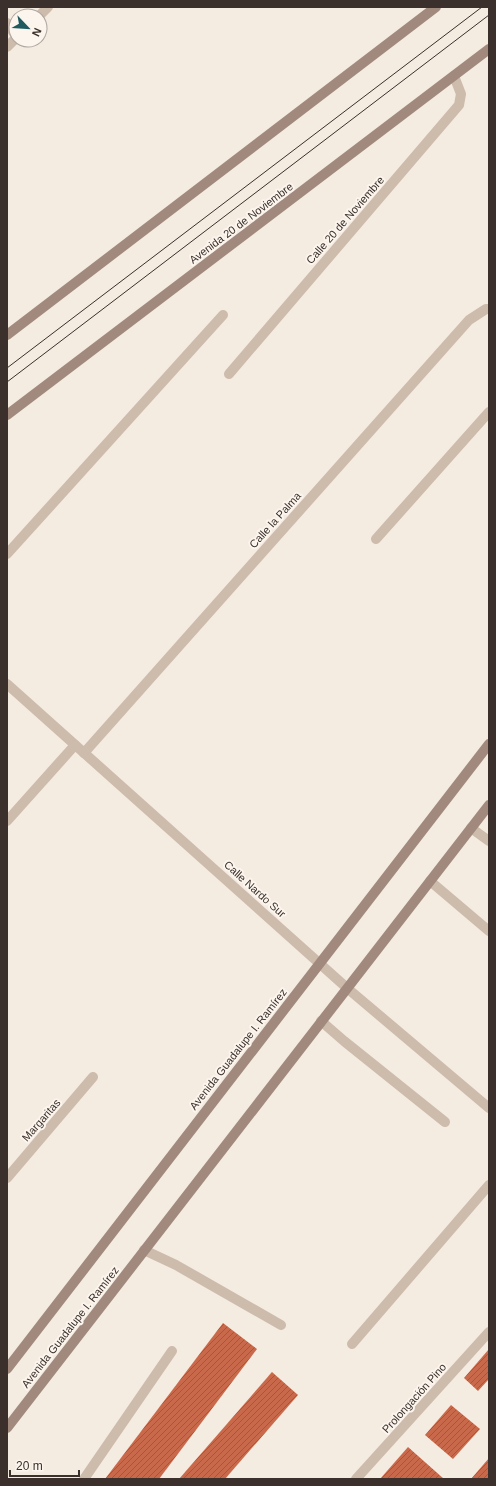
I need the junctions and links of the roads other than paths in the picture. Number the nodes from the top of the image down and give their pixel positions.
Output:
1 (436, 7) edge
2 (489, 49) edge
3 (454, 76) junction
4 (489, 309) edge
5 (223, 315) dead end
6 (7, 335) edge
7 (229, 374) dead end
8 (489, 412) edge
9 (7, 415) edge
10 (376, 539) dead end
11 (7, 554) edge
12 (7, 684) edge
13 (489, 744) edge
14 (75, 745) junction
15 (84, 753) junction
16 (489, 805) edge
17 (7, 821) edge
18 (471, 828) junction
19 (489, 841) edge
20 (430, 881) junction
21 (489, 931) edge
22 (320, 963) junction
23 (347, 988) junction
24 (321, 1021) junction
25 (93, 1077) dead end
26 (489, 1108) edge
27 (445, 1122) dead end
28 (7, 1178) edge
29 (489, 1184) edge
30 (144, 1250) junction
31 (281, 1325) dead end
32 (489, 1332) edge
33 (352, 1344) dead end
34 (172, 1351) dead end
35 (7, 1369) edge
36 (7, 1428) edge
37 (84, 1479) edge
38 (356, 1479) edge

1 - 6 main road
2 - 3 main road, Avenida 20 de Noviembre
3 - 7 street, Calle 20 de Noviembre
3 - 9 main road, Avenida 20 de Noviembre
4 - 15 street, Calle la Palma
5 - 11 street
8 - 10 street
12 - 14 street, Calle Nardo Sur
13 - 22 main road, Avenida Guadalupe I. Ramírez
14 - 15 street, Calle Nardo Sur
14 - 17 street
15 - 22 street, Calle Nardo Sur
16 - 18 main road, Avenida Guadalupe I. Ramírez
18 - 19 street
18 - 20 main road, Avenida Guadalupe I. Ramírez
20 - 21 street
20 - 23 main road, Avenida Guadalupe I. Ramírez
22 - 23 street, Calle Nardo Sur
22 - 35 main road, Avenida Guadalupe I. Ramírez
23 - 24 main road, Avenida Guadalupe I. Ramírez
23 - 26 street, Calle Nardo Sur
24 - 27 street
24 - 30 main road, Avenida Guadalupe I. Ramírez
25 - 28 street, Margaritas
29 - 33 street
30 - 31 street
30 - 36 main road, Avenida Guadalupe I. Ramírez
32 - 38 street, Prolongación Pino
34 - 37 street

